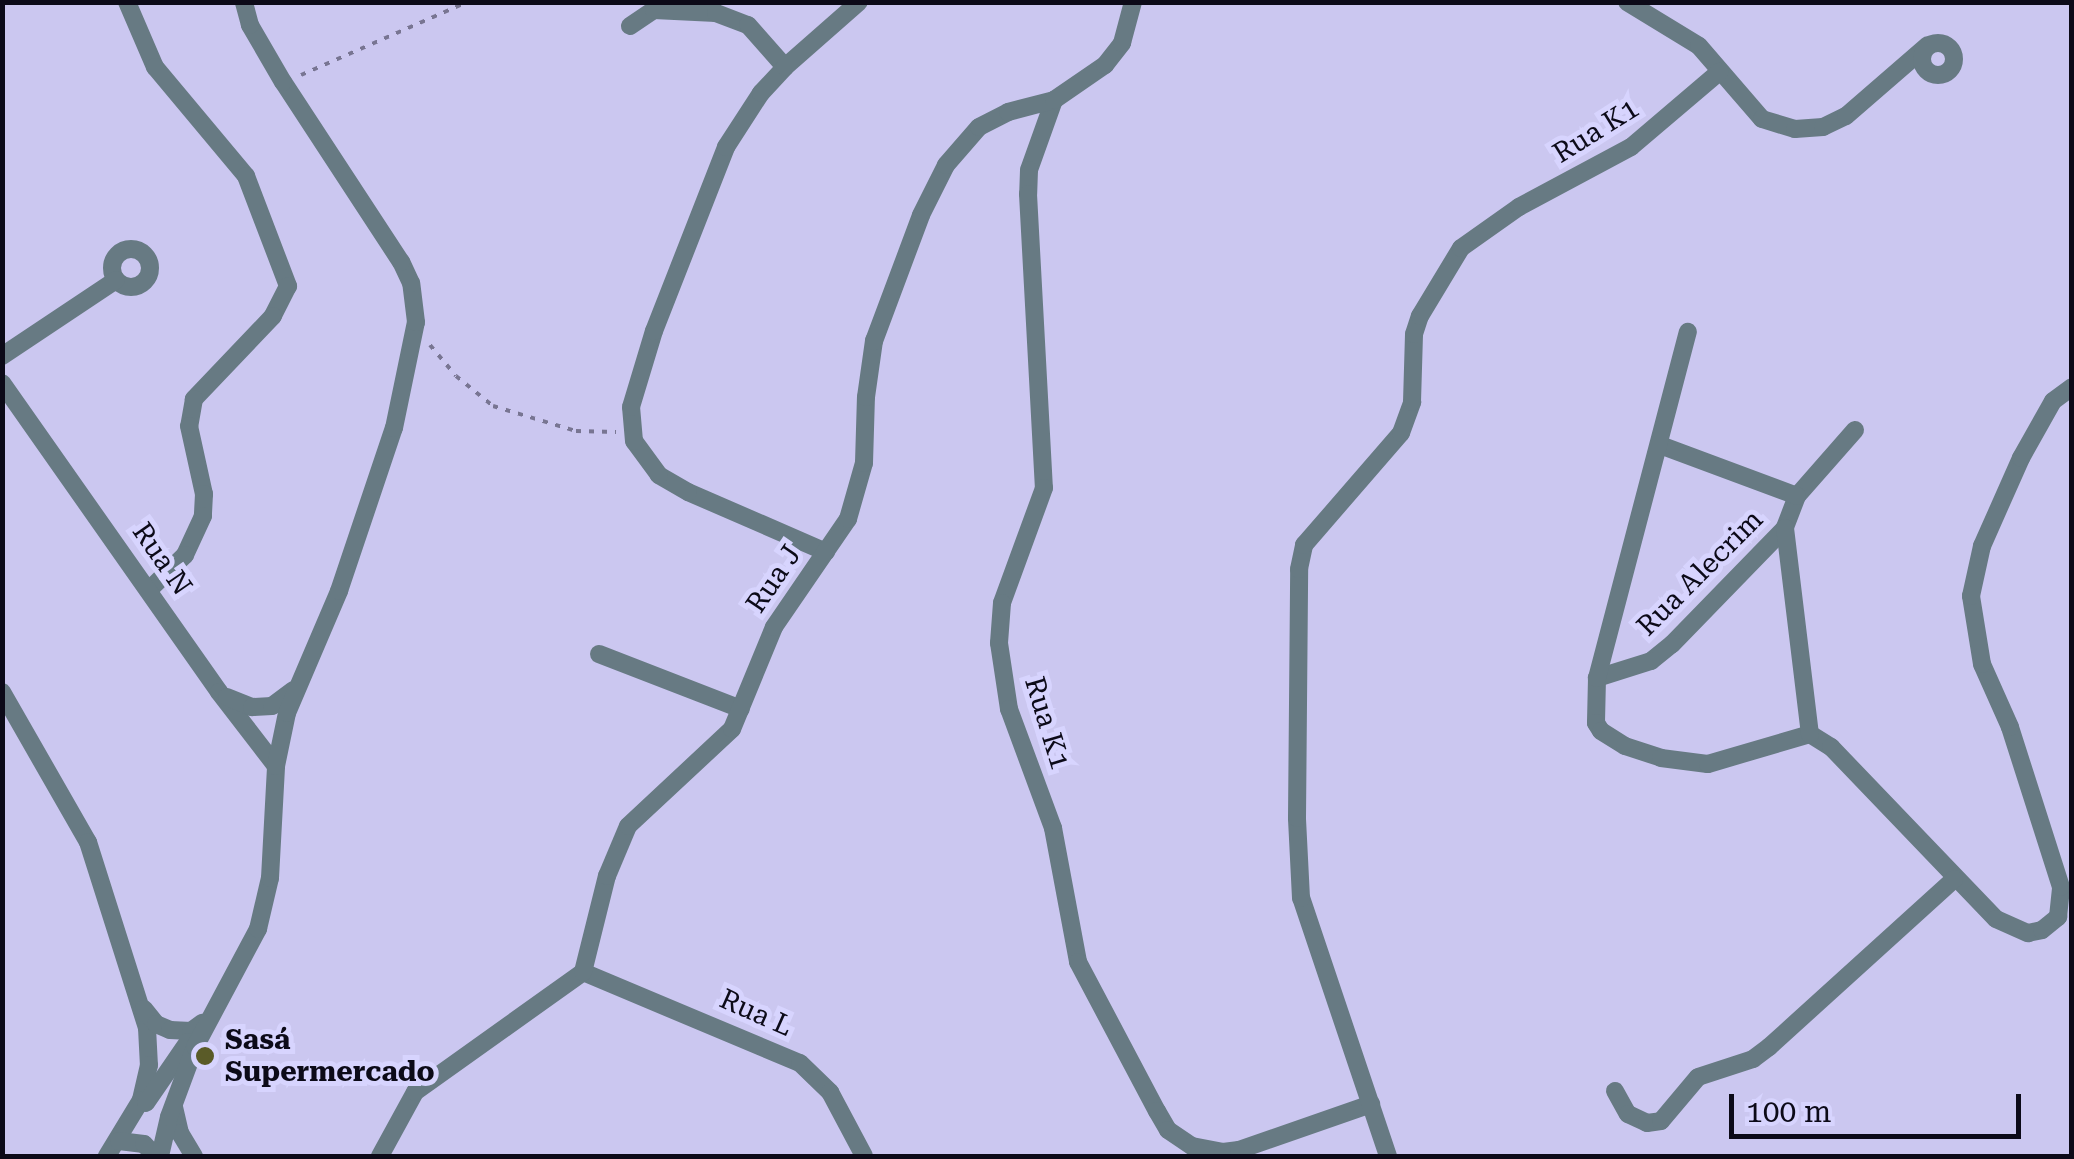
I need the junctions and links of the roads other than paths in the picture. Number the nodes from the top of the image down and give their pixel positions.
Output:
1 (127, 2) edge
2 (244, 2) edge
3 (860, 2) edge
4 (1134, 2) edge
5 (1627, 2) edge
6 (630, 26) dead end
7 (1928, 45) dead end
8 (786, 67) junction
9 (1719, 72) junction
10 (1054, 100) junction
11 (116, 280) dead end
12 (1688, 332) dead end
13 (2, 356) edge
14 (2, 383) edge
15 (2072, 387) edge
16 (1855, 430) dead end
17 (1660, 446) junction
18 (1797, 496) junction
19 (1786, 528) junction
20 (826, 552) junction
21 (150, 590) junction
22 (599, 654) dead end
23 (1597, 678) junction
24 (293, 690) junction
25 (2, 692) edge
26 (219, 692) junction
27 (742, 709) junction
28 (1810, 734) junction
29 (276, 766) junction
30 (1954, 879) junction
31 (584, 972) junction
32 (224, 1000) junction
33 (143, 1012) junction
34 (202, 1024) junction
35 (161, 1082) junction
36 (1615, 1090) dead end
37 (1371, 1104) junction
38 (171, 1110) junction
39 (121, 1138) edge
40 (160, 1156) edge
41 (194, 1156) edge
42 (380, 1156) edge
43 (864, 1156) edge
44 (1388, 1156) edge

1 - 21 street
2 - 24 street
3 - 8 street
4 - 10 street, Rua J
5 - 9 street
6 - 8 street
7 - 9 street
8 - 20 street
9 - 37 street, Rua K1
10 - 20 street, Rua J
10 - 37 street, Rua K1
11 - 13 street
12 - 17 street
14 - 21 street, Rua N
15 - 30 street
16 - 18 street, Rua Alecrim
17 - 18 street
17 - 23 street
18 - 19 street, Rua Alecrim
19 - 23 street, Rua Alecrim
19 - 28 street
20 - 27 street, Rua J
21 - 26 street, Rua N
22 - 27 street
23 - 28 street
24 - 26 street
24 - 29 street
25 - 33 street
26 - 29 street, Rua N
27 - 31 street, Rua J
28 - 30 street
29 - 32 street
30 - 36 street
31 - 42 street
31 - 43 street, Rua L
32 - 34 street
32 - 38 street
33 - 34 street
33 - 35 street
33 - 39 street
34 - 35 street
35 - 39 street
35 - 40 street
37 - 44 street, Rua K1
38 - 40 street
38 - 41 street
39 - 40 street
40 - 41 street

